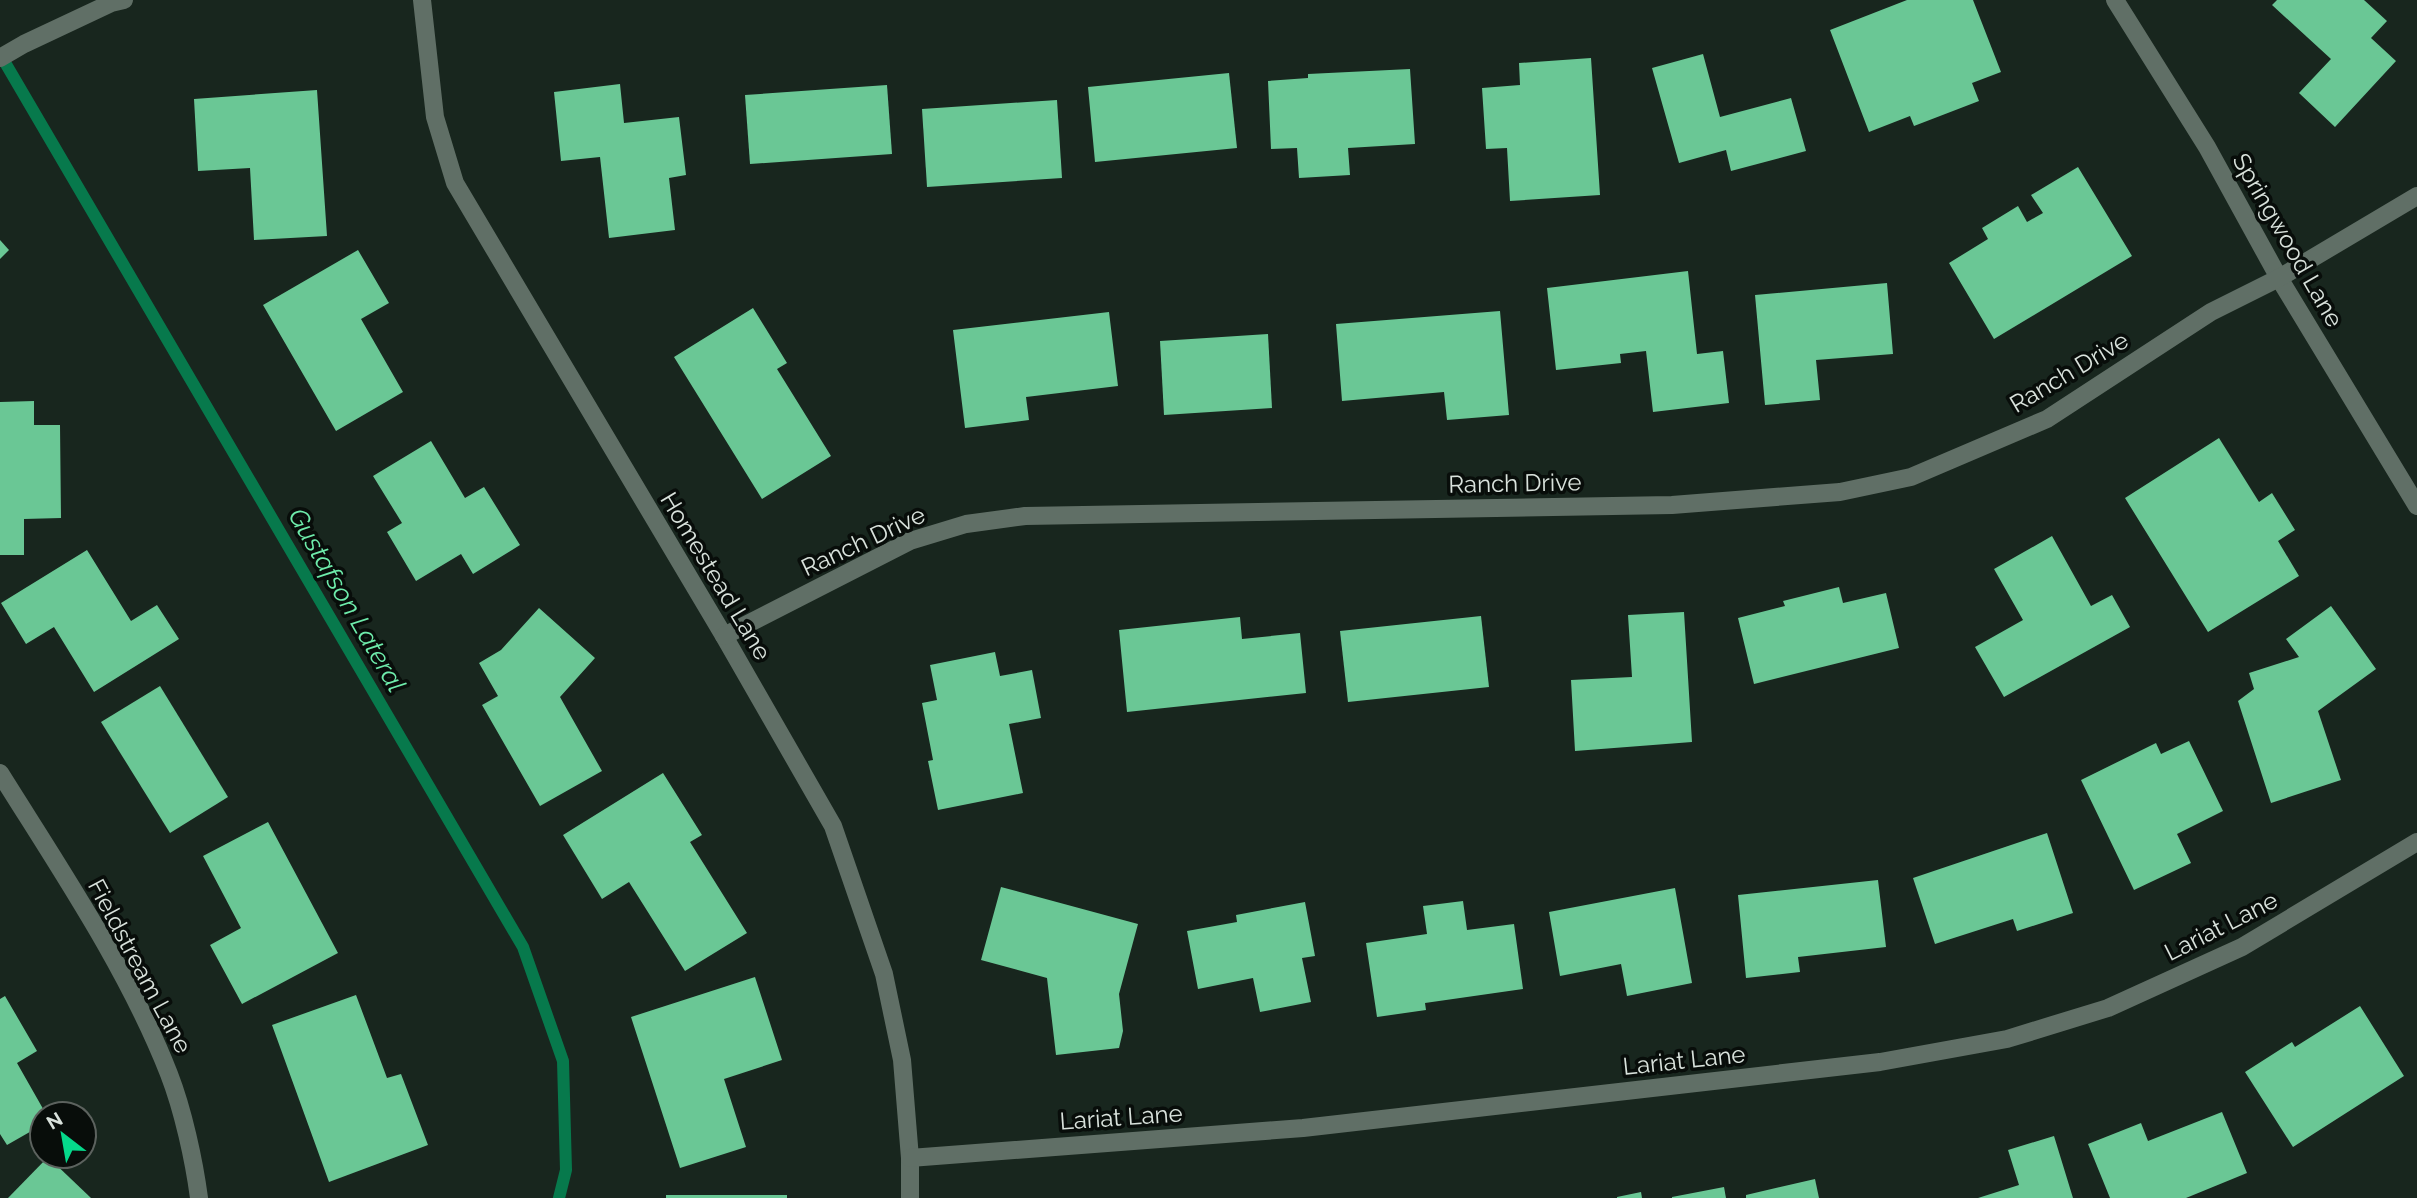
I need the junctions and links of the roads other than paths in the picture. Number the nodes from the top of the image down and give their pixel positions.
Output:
1 (124, 0) edge
2 (422, 0) edge
3 (2115, 0) edge
4 (0, 58) edge
5 (2417, 196) edge
6 (2279, 278) junction
7 (2417, 506) edge
8 (724, 636) junction
9 (0, 773) edge
10 (2417, 842) edge
11 (910, 1158) junction
12 (199, 1198) edge
13 (910, 1198) edge

1 - 4 street
2 - 8 street, Homestead Lane
3 - 6 street, Springwood Lane
5 - 6 street, Ranch Drive
6 - 7 street, Springwood Lane
6 - 8 street, Ranch Drive
8 - 11 street, Homestead Lane
9 - 12 street, Fieldstream Lane
10 - 11 street, Lariat Lane
11 - 13 street, Homestead Lane

